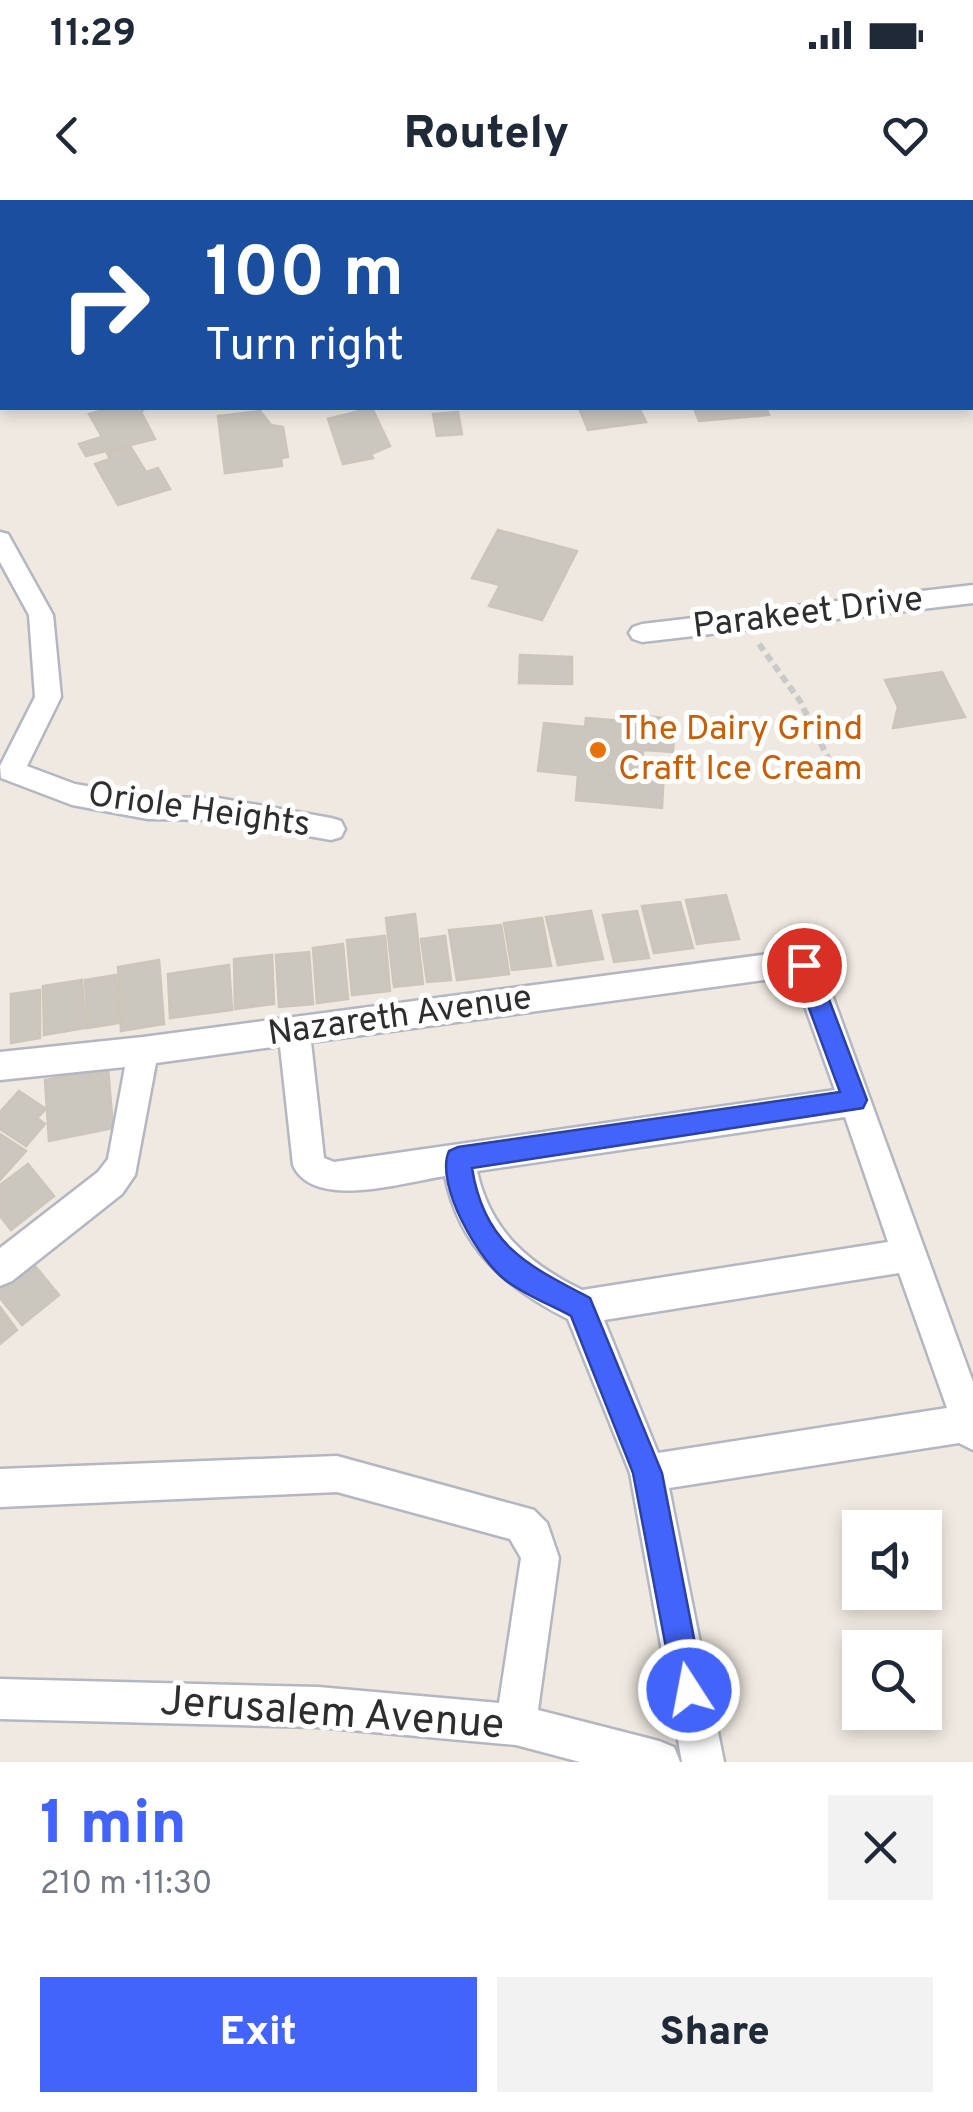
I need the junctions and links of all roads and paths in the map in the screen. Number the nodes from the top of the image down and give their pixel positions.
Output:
1 (0, 540) edge
2 (973, 594) edge
3 (744, 621) junction
4 (642, 633) dead end
5 (6, 772) edge
6 (837, 776) dead end
7 (331, 829) dead end
8 (294, 1031) junction
9 (143, 1051) junction
10 (0, 1066) edge
11 (855, 1100) junction
12 (458, 1159) junction
13 (910, 1255) junction
14 (0, 1270) edge
15 (581, 1307) junction
16 (971, 1427) edge
17 (648, 1473) junction
18 (0, 1488) edge
19 (0, 1699) edge
20 (516, 1726) junction
21 (659, 1762) edge
22 (703, 1762) edge

1 - 5 street
2 - 3 street, Parakeet Drive
3 - 4 street, Parakeet Drive
3 - 6 path
5 - 7 street, Oriole Heights
8 - 9 street, Nazareth Avenue
8 - 11 street, Nazareth Avenue
8 - 12 street
9 - 10 street, Nazareth Avenue
9 - 14 street
11 - 12 street
11 - 13 street
12 - 15 street
13 - 15 street
13 - 16 street
15 - 17 street
16 - 17 street
17 - 22 street
18 - 20 street
19 - 20 street, Jerusalem Avenue
20 - 21 street, Jerusalem Avenue

